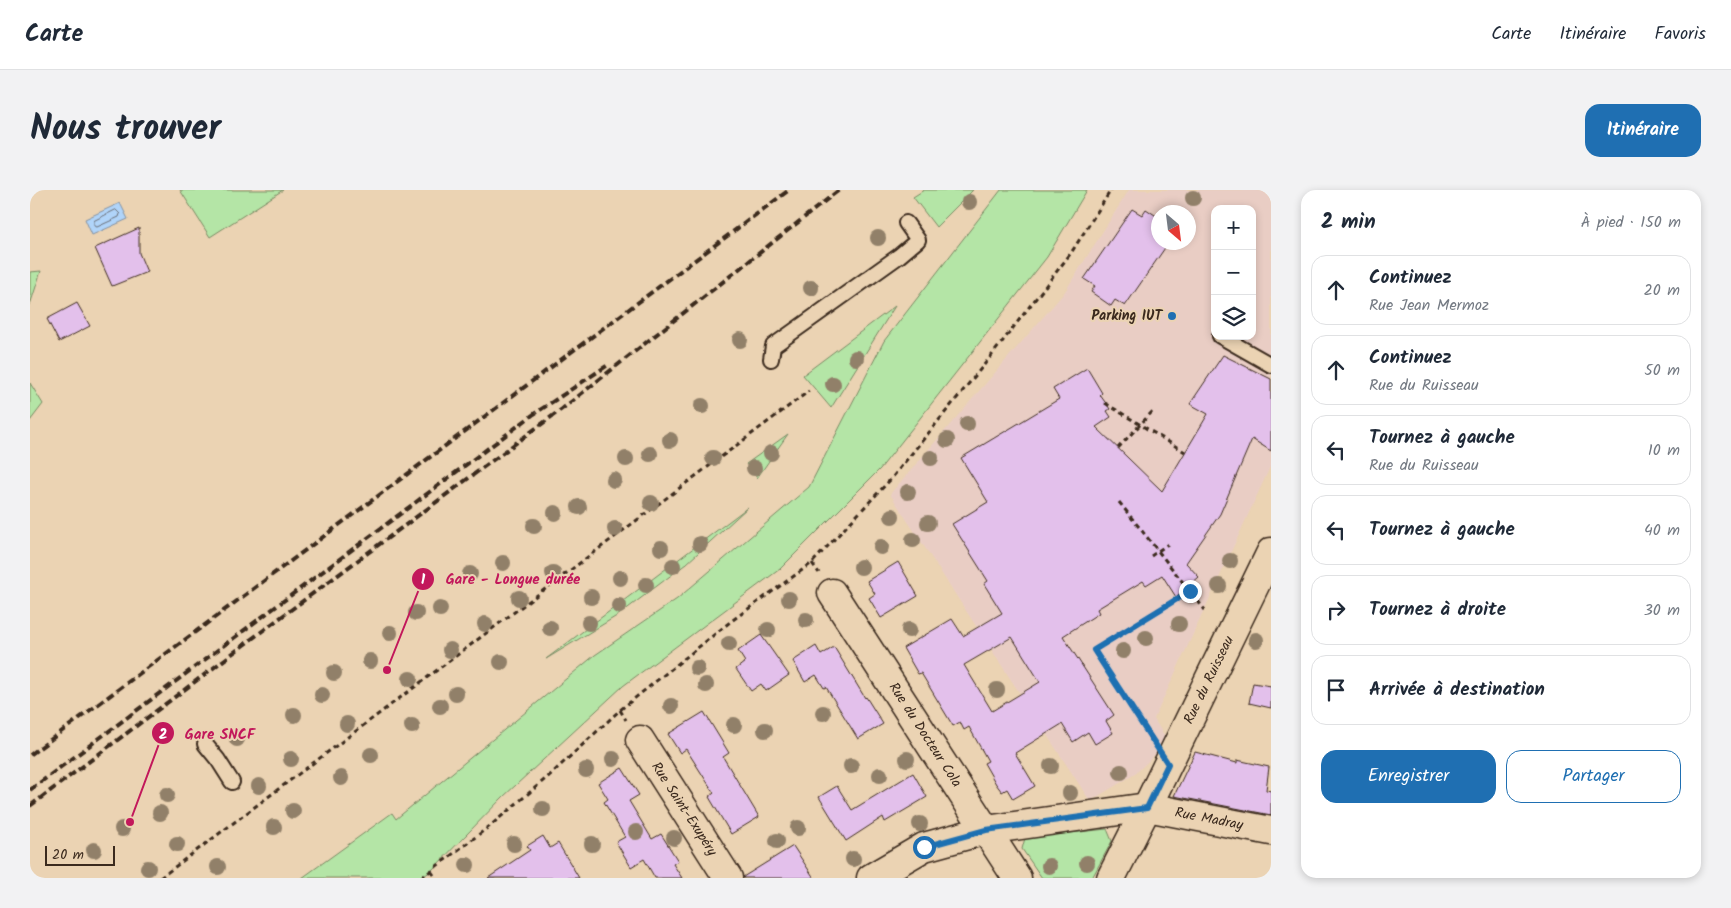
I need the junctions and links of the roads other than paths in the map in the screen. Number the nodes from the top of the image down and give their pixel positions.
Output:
1 (906, 223) dead end
2 (1227, 340) edge
3 (771, 359) dead end
4 (1271, 365) edge
5 (1271, 552) edge
6 (832, 593) dead end
7 (1259, 605) edge
8 (640, 740) dead end
9 (205, 744) dead end
10 (232, 782) dead end
11 (1147, 808) junction
12 (986, 830) junction
13 (1271, 831) edge
14 (728, 878) edge
15 (871, 878) edge
16 (1017, 878) edge
17 (1111, 878) edge

1 - 3 lane
2 - 4 lane
5 - 7 street, Rue du Ruisseau
6 - 12 street, Rue du Docteur Cola
7 - 11 street, Rue du Ruisseau
8 - 14 street, Rue Saint-Exupéry
9 - 10 lane
11 - 12 street
11 - 13 street, Rue Madray
11 - 17 street, Rue du Ruisseau
12 - 15 street
12 - 16 street, Rue du Docteur Cola

